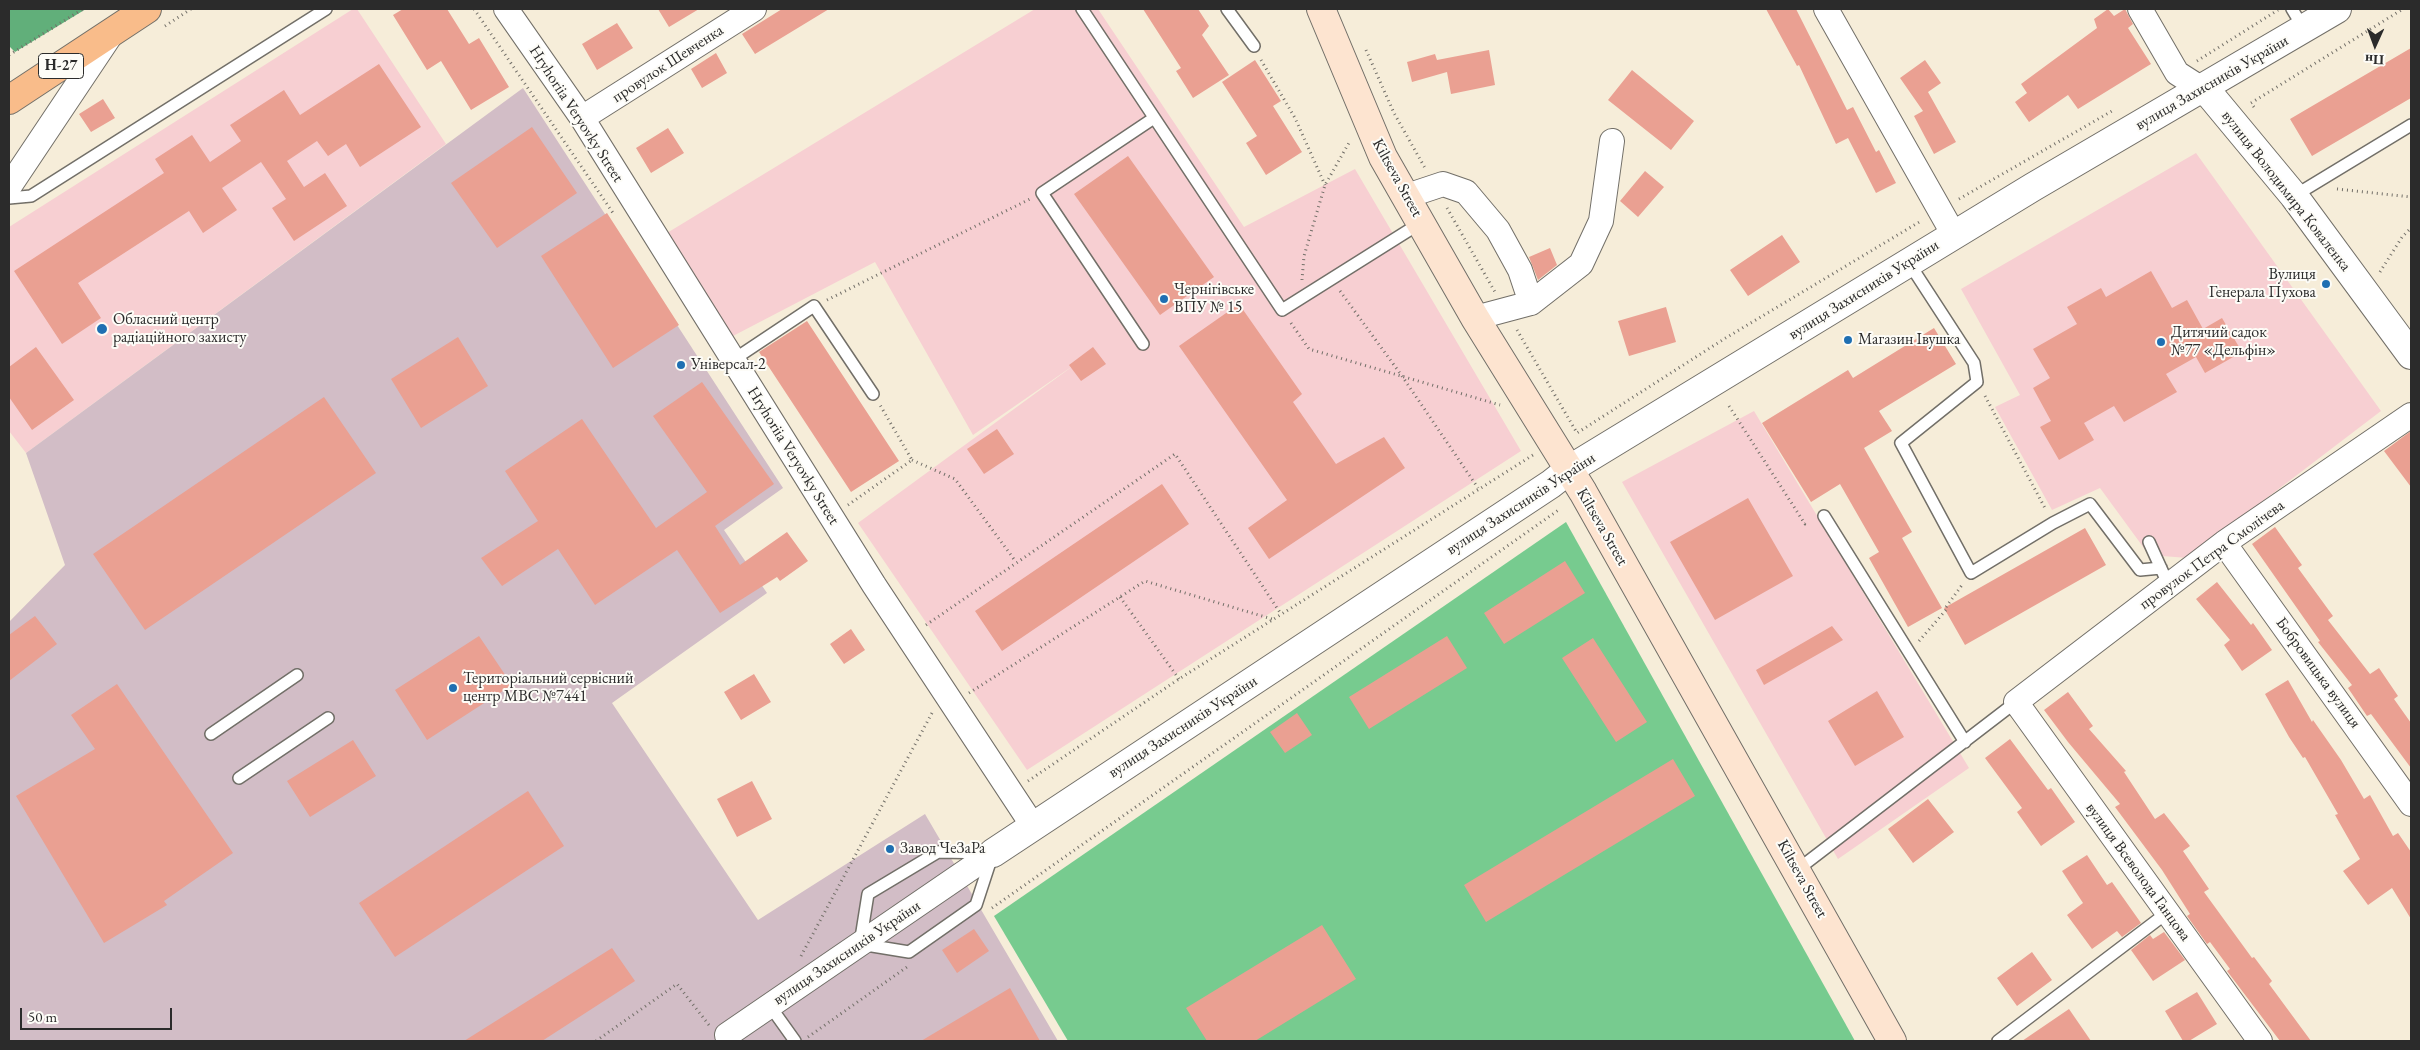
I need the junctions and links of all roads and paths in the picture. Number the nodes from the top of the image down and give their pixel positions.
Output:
1 (83, 9) edge
2 (147, 9) edge
3 (326, 9) edge
4 (506, 9) edge
5 (754, 9) edge
6 (1082, 9) edge
7 (1227, 9) edge
8 (1321, 9) edge
9 (1826, 9) edge
10 (2140, 9) edge
11 (2280, 9) edge
12 (2337, 9) edge
13 (2403, 9) edge
14 (2298, 19) edge
15 (113, 31) junction
16 (1363, 43) dead end
17 (1254, 46) joint
18 (2218, 48) dead end
19 (9, 55) edge
20 (2202, 89) junction
21 (9, 100) edge
22 (2251, 103) dead end
23 (582, 118) junction
24 (1154, 118) junction
25 (2411, 125) edge
26 (1354, 134) dead end
27 (1612, 141) dead end
28 (1325, 185) junction
29 (1434, 186) junction
30 (9, 187) edge
31 (2302, 191) junction
32 (1042, 193) junction
33 (1407, 196) junction
34 (2411, 197) edge
35 (9, 198) edge
36 (1422, 222) junction
37 (2411, 228) edge
38 (1954, 235) junction
39 (1304, 256) dead end
40 (1909, 263) junction
41 (2376, 278) dead end
42 (1330, 279) junction
43 (1531, 303) junction
44 (814, 306) junction
45 (1282, 310) junction
46 (1506, 310) junction
47 (1474, 318) junction
48 (1724, 339) dead end
49 (1143, 344) dead end
50 (2411, 355) edge
51 (733, 360) junction
52 (1402, 376) junction
53 (1977, 382) junction
54 (873, 394) joint
55 (1729, 406) dead end
56 (1506, 407) dead end
57 (2411, 415) edge
58 (1533, 455) dead end
59 (912, 460) junction
60 (1570, 469) junction
61 (1478, 488) junction
62 (1564, 506) dead end
63 (1824, 516) joint
64 (832, 517) junction
65 (2053, 523) junction
66 (2149, 542) dead end
67 (2224, 543) junction
68 (1016, 562) junction
69 (1971, 573) junction
70 (2165, 577) junction
71 (1120, 597) junction
72 (1281, 614) junction
73 (1273, 620) junction
74 (909, 637) junction
75 (1909, 653) junction
76 (297, 675) dead end
77 (1179, 679) junction
78 (2016, 702) junction
79 (942, 709) junction
80 (328, 718) dead end
81 (211, 734) dead end
82 (1965, 742) junction
83 (240, 778) dead end
84 (1011, 792) junction
85 (2411, 804) edge
86 (1033, 826) junction
87 (993, 853) junction
88 (1797, 870) junction
89 (988, 910) dead end
90 (2168, 912) junction
91 (860, 944) junction
92 (801, 957) dead end
93 (916, 962) dead end
94 (770, 1006) junction
95 (720, 1034) joint
96 (596, 1041) edge
97 (795, 1041) edge
98 (802, 1041) edge
99 (1892, 1041) edge
100 (1998, 1041) edge
101 (2260, 1041) edge

1 - 19 path
2 - 15 main road, Н-27
3 - 35 lane
4 - 23 street, Hryhoriia Veryovky Street
5 - 23 street, провулок Шевченка
6 - 24 lane
7 - 17 lane
8 - 33 main road, Kiltseva Street
9 - 38 street
10 - 20 street, вулиця Володимира Коваленка
11 - 18 path
12 - 14 street, вулиця Захисників України
13 - 22 path
14 - 20 street, вулиця Захисників України
15 - 21 main road, Н-27
15 - 30 street
16 - 29 path
17 - 28 path
20 - 31 street, вулиця Володимира Коваленка
20 - 38 street, вулиця Захисників України
23 - 51 street, Hryhoriia Veryovky Street
24 - 32 lane
24 - 45 lane
25 - 31 lane
26 - 28 path
27 - 43 street
28 - 39 path
29 - 33 street
29 - 43 street
29 - 46 path
31 - 34 path
31 - 50 street, вулиця Володимира Коваленка
32 - 44 path
32 - 49 lane
33 - 36 main road, Kiltseva Street
36 - 42 lane
36 - 47 main road, Kiltseva Street
37 - 41 path
38 - 40 street, вулиця Захисників України
40 - 53 lane
40 - 60 street, вулиця Захисників України
42 - 45 lane
42 - 52 path
43 - 46 street
44 - 51 lane
44 - 54 lane
45 - 52 path
46 - 47 street
46 - 48 path
47 - 60 main road, Kiltseva Street
51 - 64 street, Hryhoriia Veryovky Street
52 - 56 path
52 - 61 path
53 - 65 path
53 - 69 lane
54 - 59 path
55 - 63 path
57 - 67 street, провулок Петра Смолічева
58 - 61 path
59 - 64 path
59 - 68 path
60 - 86 street, вулиця Захисників України
60 - 88 main road, Kiltseva Street
61 - 72 path
62 - 89 path
63 - 75 lane
64 - 74 street, Hryhoriia Veryovky Street
65 - 69 lane
65 - 70 lane
66 - 70 lane
67 - 70 street, провулок Петра Смолічева
67 - 85 street, Бобровицька вулиця
68 - 72 path
68 - 74 path
69 - 75 path
70 - 78 street, провулок Петра Смолічева
71 - 73 path
71 - 77 path
71 - 79 path
72 - 73 path
73 - 77 path
74 - 79 street, Hryhoriia Veryovky Street
75 - 82 lane
76 - 81 lane
77 - 84 path
78 - 82 lane
78 - 90 street, вулиця Всеволода Ганцова
79 - 84 street, Hryhoriia Veryovky Street
79 - 92 path
80 - 83 lane
82 - 88 lane
84 - 86 street, Hryhoriia Veryovky Street
86 - 87 street, вулиця Захисників України
87 - 91 street, вулиця Захисників України
87 - 91 lane
87 - 91 lane
88 - 99 main road, Kiltseva Street
90 - 100 lane
90 - 101 street, вулиця Всеволода Ганцова
91 - 94 street, вулиця Захисників України
93 - 98 path
94 - 95 street, вулиця Захисників України
94 - 97 lane
95 - 96 path

